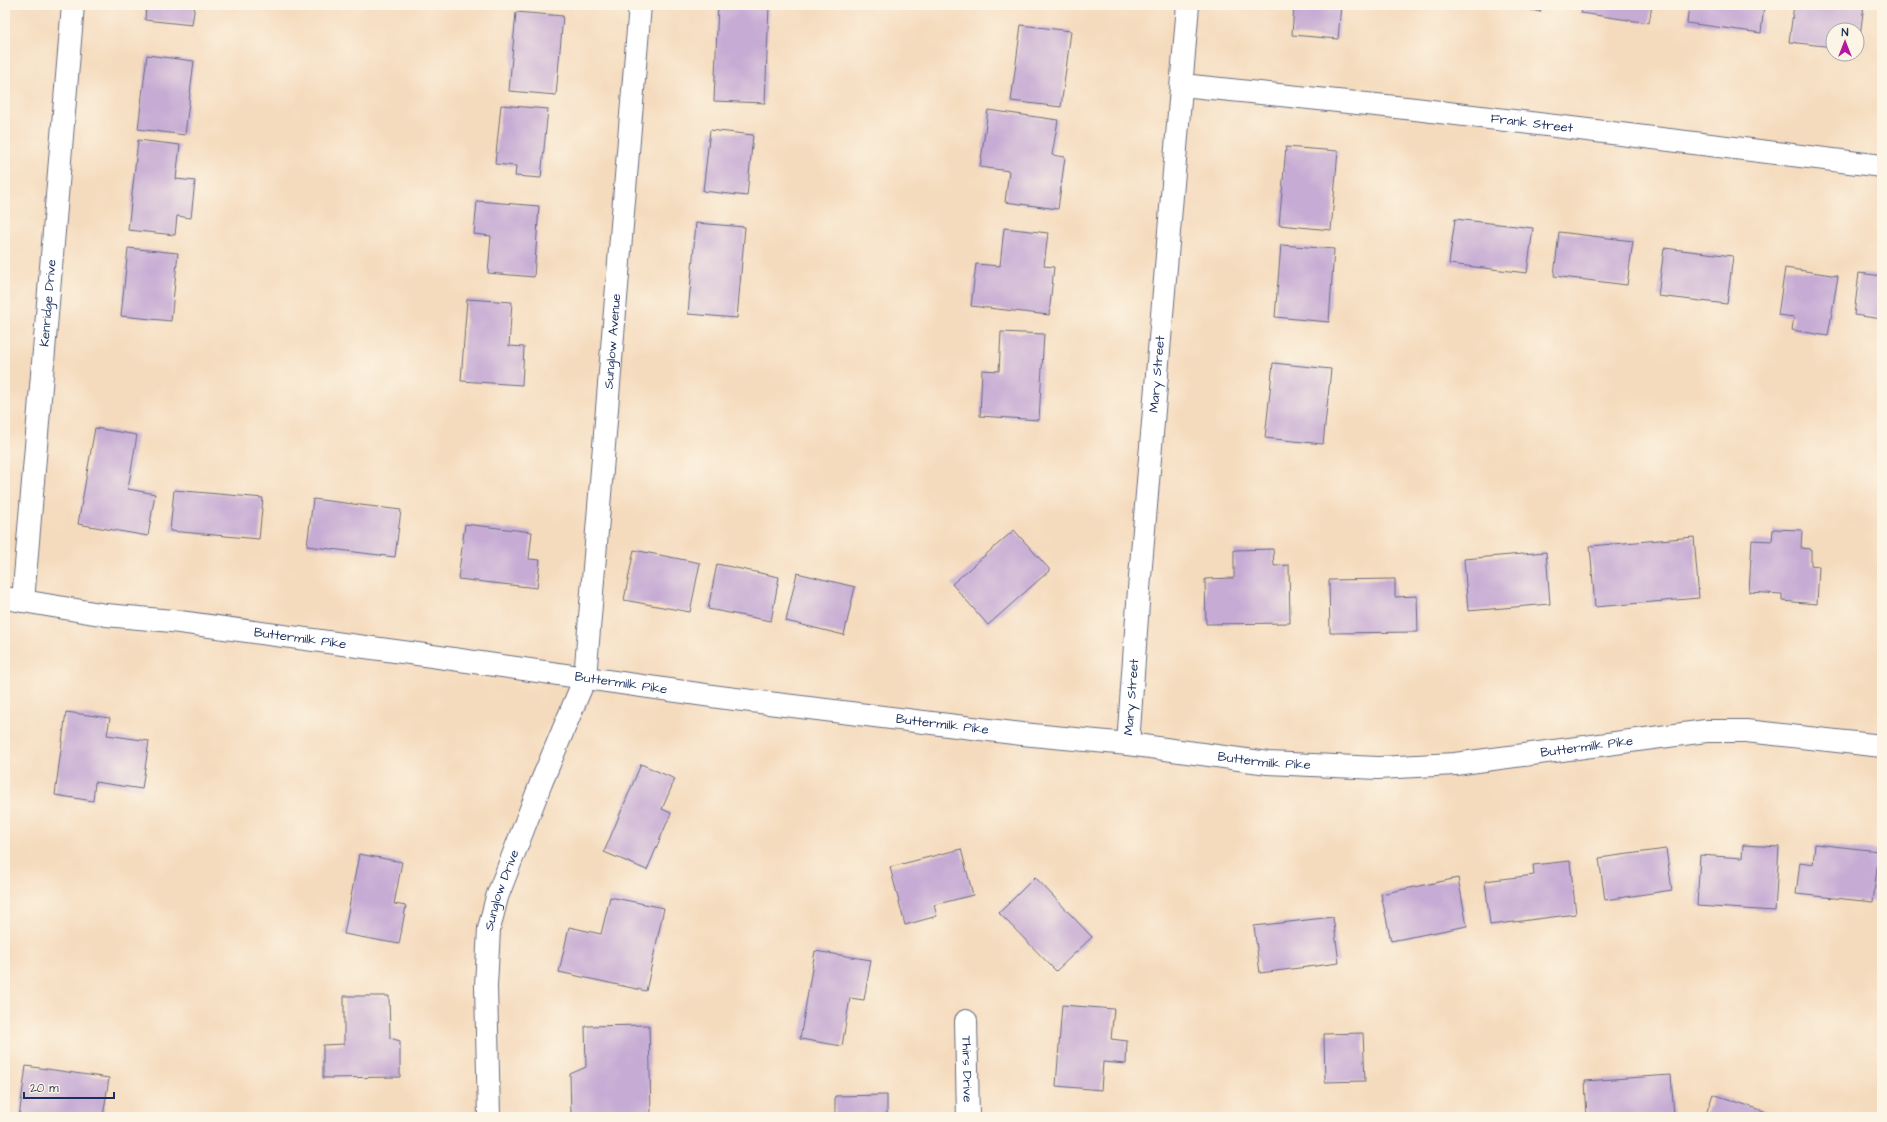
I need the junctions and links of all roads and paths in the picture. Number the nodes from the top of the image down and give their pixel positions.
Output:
1 (73, 5) edge
2 (640, 5) edge
3 (1188, 5) edge
4 (1182, 85) junction
5 (1882, 166) edge
6 (14, 600) edge
7 (585, 678) junction
8 (1128, 744) junction
9 (1882, 746) edge
10 (966, 1021) dead end
11 (489, 1117) edge
12 (968, 1117) edge

1 - 6 street, Kenridge Drive
2 - 7 street, Sunglow Avenue
3 - 4 street, Mary Street
4 - 5 street, Frank Street
4 - 8 street, Mary Street
6 - 7 street, Buttermilk Pike
7 - 8 street, Buttermilk Pike
7 - 11 street, Sunglow Drive
8 - 9 street, Buttermilk Pike
10 - 12 street, Thirs Drive

